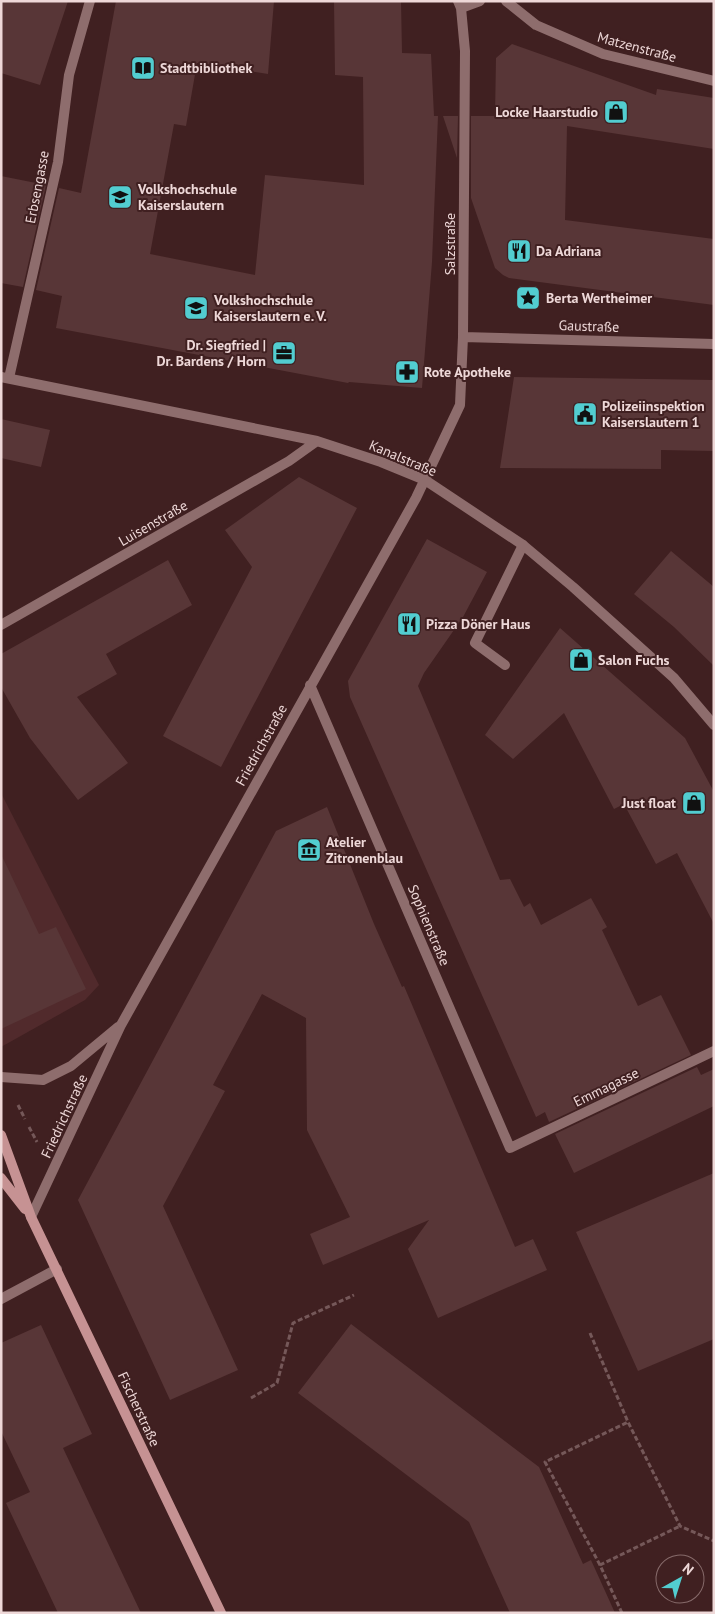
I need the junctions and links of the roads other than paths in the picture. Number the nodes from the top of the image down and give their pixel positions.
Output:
1 (90, 1) edge
2 (480, 1) edge
3 (506, 1) edge
4 (459, 4) edge
5 (714, 81) edge
6 (463, 337) junction
7 (714, 344) edge
8 (5, 377) edge
9 (317, 442) junction
10 (425, 480) junction
11 (523, 545) junction
12 (1, 625) edge
13 (505, 664) dead end
14 (310, 685) junction
15 (714, 725) edge
16 (121, 1025) junction
17 (714, 1051) edge
18 (1, 1077) edge
19 (1, 1135) edge
20 (510, 1148) joint
21 (1, 1178) edge
22 (31, 1217) junction
23 (57, 1269) junction
24 (1, 1299) edge
25 (220, 1613) edge

1 - 8 street, Erbsengasse
2 - 4 street
3 - 5 street, Matzenstraße
4 - 6 street, Salzstraße
6 - 7 street, Gaustraße
6 - 10 street, Salzstraße
8 - 9 street, Kanalstraße
9 - 10 street, Kanalstraße
9 - 12 street, Luisenstraße
10 - 11 street, Kanalstraße
10 - 14 street, Friedrichstraße
11 - 13 street
11 - 15 street, Kanalstraße
14 - 16 street, Friedrichstraße
14 - 20 street, Sophienstraße
16 - 18 street, Friedrichstraße
16 - 22 street, Friedrichstraße
17 - 20 street, Emmagasse
19 - 22 main road, Fischerstraße
21 - 22 main road, Fischerstraße
22 - 23 main road, Fischerstraße
23 - 24 street
23 - 25 main road, Fischerstraße

